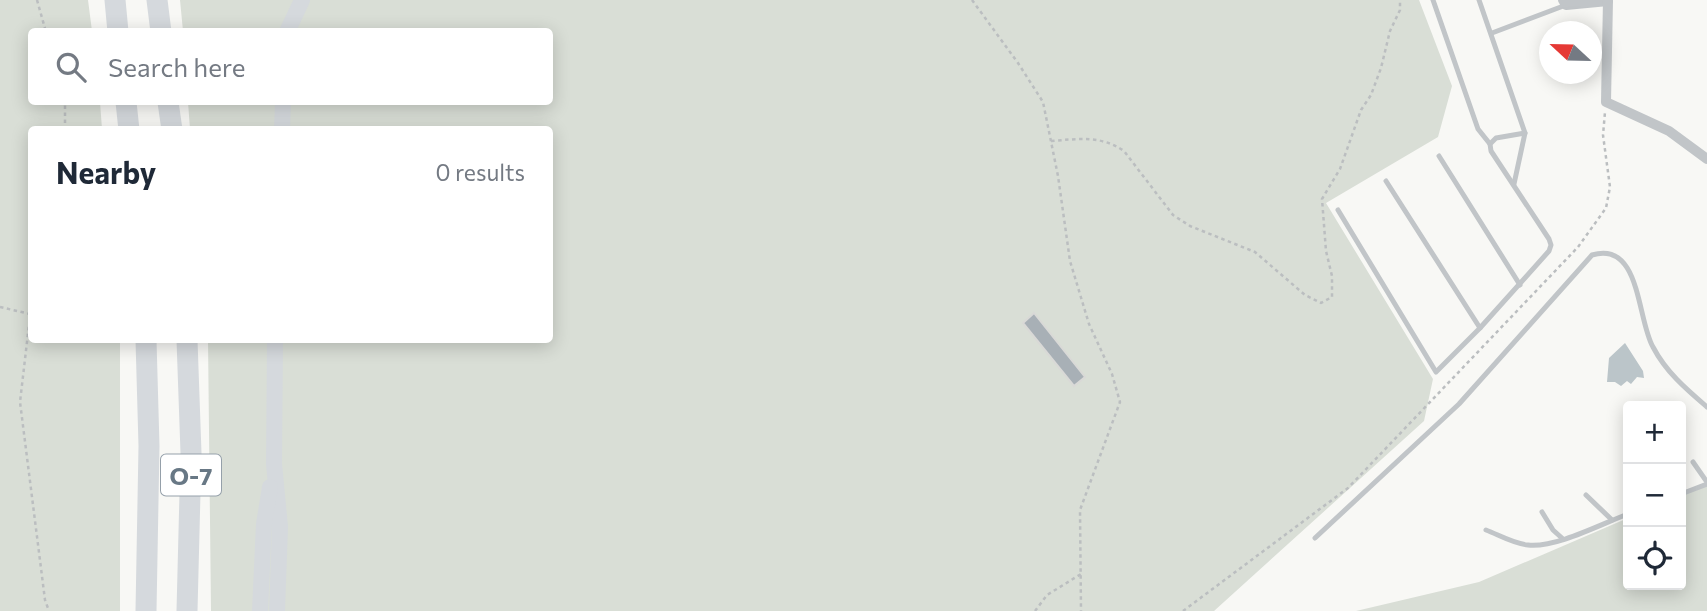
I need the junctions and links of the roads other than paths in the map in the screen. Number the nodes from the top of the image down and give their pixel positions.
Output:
1 (115, 0) edge
2 (157, 0) edge
3 (302, 0) edge
4 (1433, 0) edge
5 (1479, 0) edge
6 (1608, 0) edge
7 (1564, 2) edge
8 (118, 28) edge
9 (160, 28) edge
10 (289, 28) edge
11 (1492, 33) junction
12 (126, 105) edge
13 (169, 105) edge
14 (283, 105) edge
15 (129, 126) edge
16 (172, 126) edge
17 (282, 126) edge
18 (1525, 133) junction
19 (1490, 144) junction
20 (1439, 156) dead end
21 (1707, 159) edge
22 (1386, 181) dead end
23 (1514, 185) junction
24 (1338, 210) dead end
25 (1520, 285) junction
26 (1480, 328) junction
27 (146, 343) edge
28 (187, 343) edge
29 (275, 343) edge
30 (1707, 407) edge
31 (1693, 462) dead end
32 (274, 464) junction
33 (1707, 483) edge
34 (1686, 492) edge
35 (1586, 495) dead end
36 (1542, 512) dead end
37 (1623, 516) edge
38 (1612, 520) junction
39 (1486, 530) dead end
40 (1315, 538) dead end
41 (1563, 539) junction
42 (146, 611) edge
43 (187, 611) edge
44 (260, 611) edge
45 (277, 611) edge

1 - 8 highway
2 - 9 highway
3 - 10 main road
4 - 19 lane
5 - 11 lane
6 - 7 street
6 - 21 street
7 - 11 lane
11 - 18 lane
12 - 15 highway
13 - 16 highway
14 - 17 main road
18 - 19 lane
18 - 23 lane
19 - 23 lane
20 - 25 lane
22 - 26 lane
23 - 25 lane
24 - 26 lane
25 - 26 lane
27 - 42 highway, O-7
28 - 43 highway, O-7
29 - 32 main road
30 - 40 lane
31 - 33 lane
32 - 44 main road
32 - 45 main road
33 - 34 lane
35 - 38 lane
36 - 41 lane
37 - 38 lane
38 - 41 lane
39 - 41 lane

